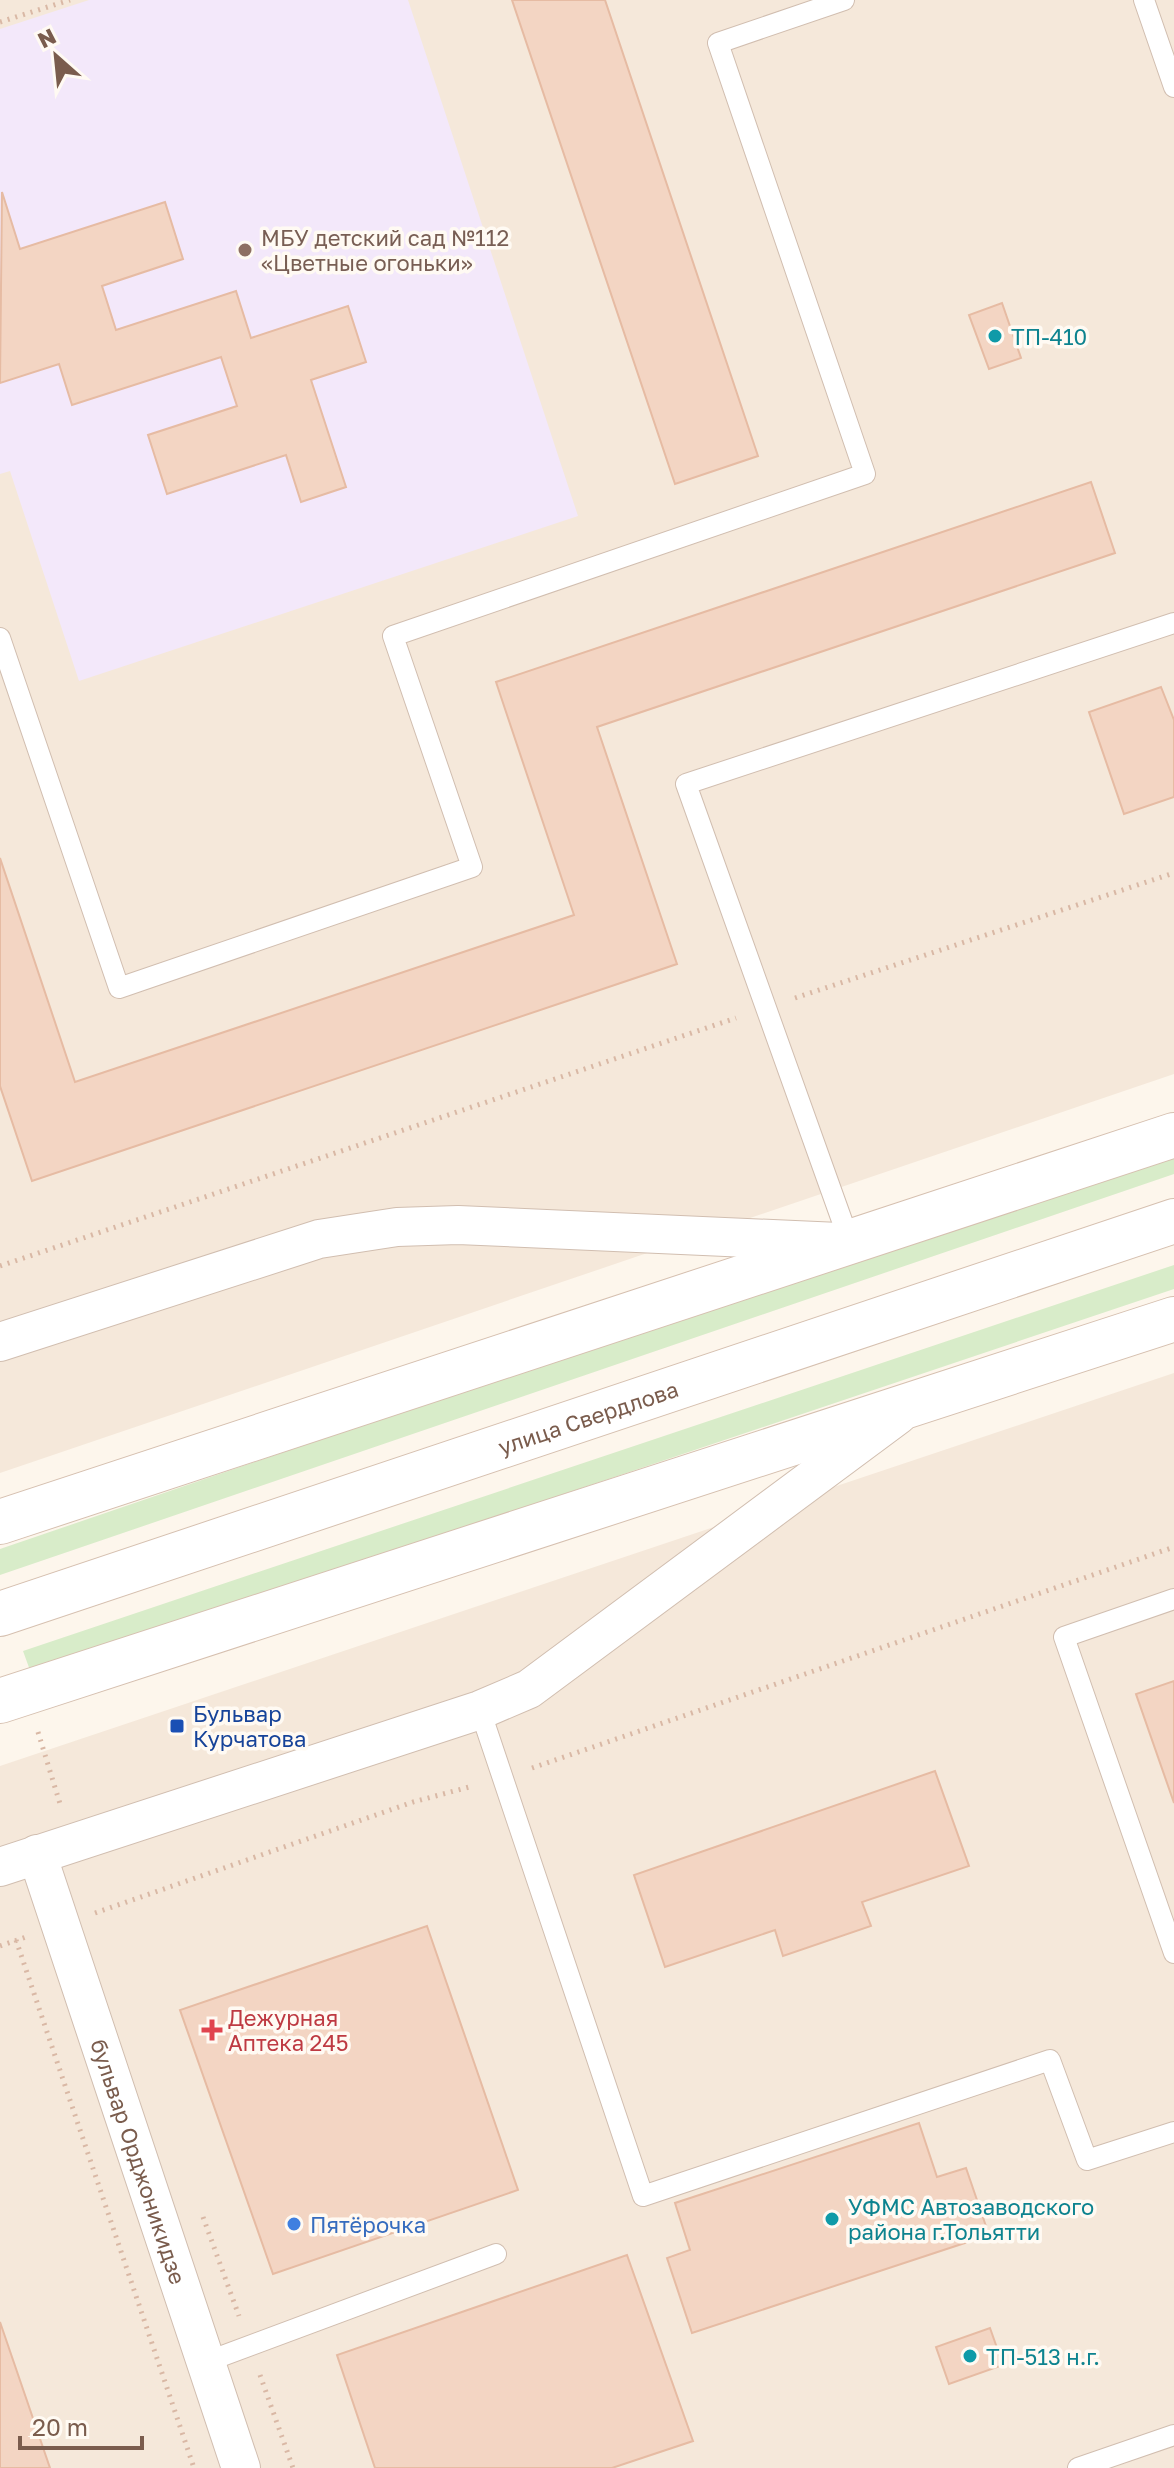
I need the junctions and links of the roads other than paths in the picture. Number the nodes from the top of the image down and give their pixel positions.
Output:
1 (844, 0) edge
2 (1144, 0) edge
3 (1174, 87) edge
4 (1174, 623) edge
5 (0, 638) edge
6 (1174, 1135) edge
7 (1174, 1221) edge
8 (850, 1243) junction
9 (1174, 1319) edge
10 (0, 1342) edge
11 (909, 1407) junction
12 (0, 1522) edge
13 (1174, 1599) edge
14 (0, 1614) edge
15 (0, 1701) edge
16 (480, 1710) junction
17 (37, 1854) junction
18 (0, 1867) edge
19 (1174, 1953) edge
20 (1174, 2132) edge
21 (496, 2254) dead end
22 (206, 2362) junction
23 (1174, 2435) edge
24 (241, 2468) edge
25 (1078, 2468) edge

1 - 5 lane
2 - 3 lane
4 - 8 lane
6 - 8 main road
7 - 14 main road, улица Свердлова
8 - 10 street
8 - 12 main road
9 - 11 main road
11 - 15 main road
11 - 16 street
13 - 19 lane
16 - 17 street
16 - 20 lane
17 - 18 street
17 - 22 street, бульвар Орджоникидзе
21 - 22 lane
22 - 24 street, бульвар Орджоникидзе
23 - 25 lane

